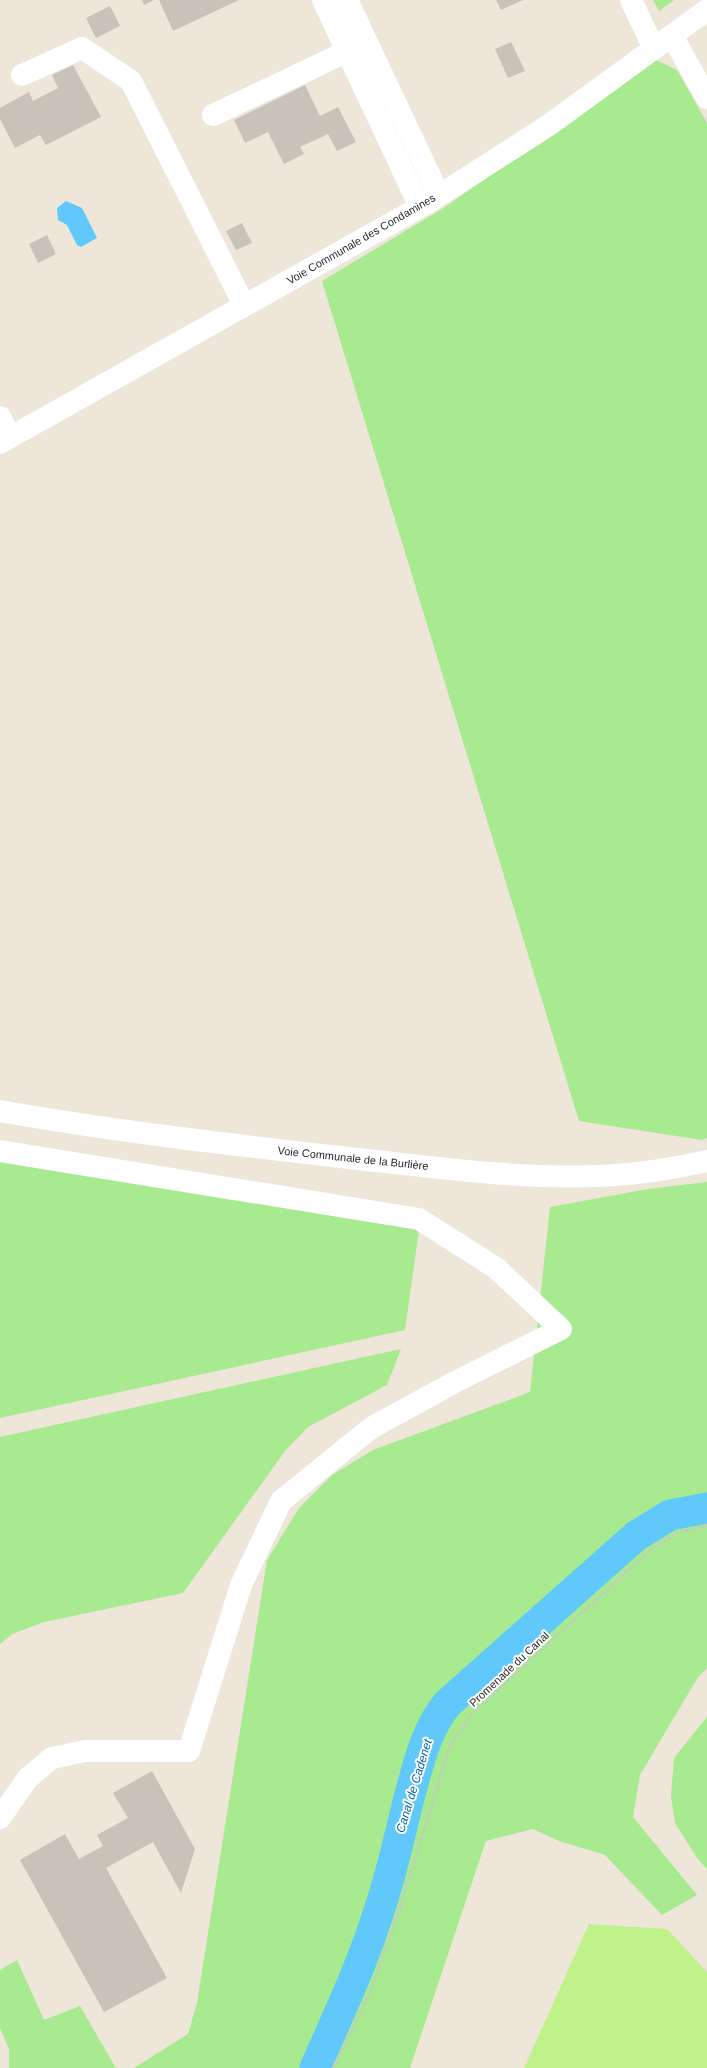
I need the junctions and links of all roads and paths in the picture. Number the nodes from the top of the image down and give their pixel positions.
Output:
1 (323, 0) edge
2 (347, 0) edge
3 (631, 0) edge
4 (707, 10) edge
5 (672, 36) junction
6 (654, 48) junction
7 (346, 52) junction
8 (22, 75) dead end
9 (707, 98) edge
10 (213, 115) dead end
11 (439, 195) junction
12 (420, 207) junction
13 (244, 305) junction
14 (0, 417) edge
15 (5, 440) edge
16 (0, 1111) edge
17 (0, 1151) edge
18 (707, 1161) edge
19 (707, 1526) edge
20 (0, 1818) edge
21 (333, 2068) edge

1 - 7 street
2 - 11 street
3 - 6 street
4 - 5 street, Voie Communale des Condamines
5 - 6 street, Voie Communale des Condamines
5 - 9 street
6 - 11 street, Voie Communale des Condamines
7 - 10 street
7 - 12 street
8 - 13 street
11 - 12 street, Voie Communale des Condamines
12 - 13 street, Voie Communale des Condamines
13 - 15 street, Voie Communale des Condamines
14 - 15 street
16 - 18 street, Voie Communale de la Burlière
17 - 20 street
19 - 21 path, Promenade du Canal

